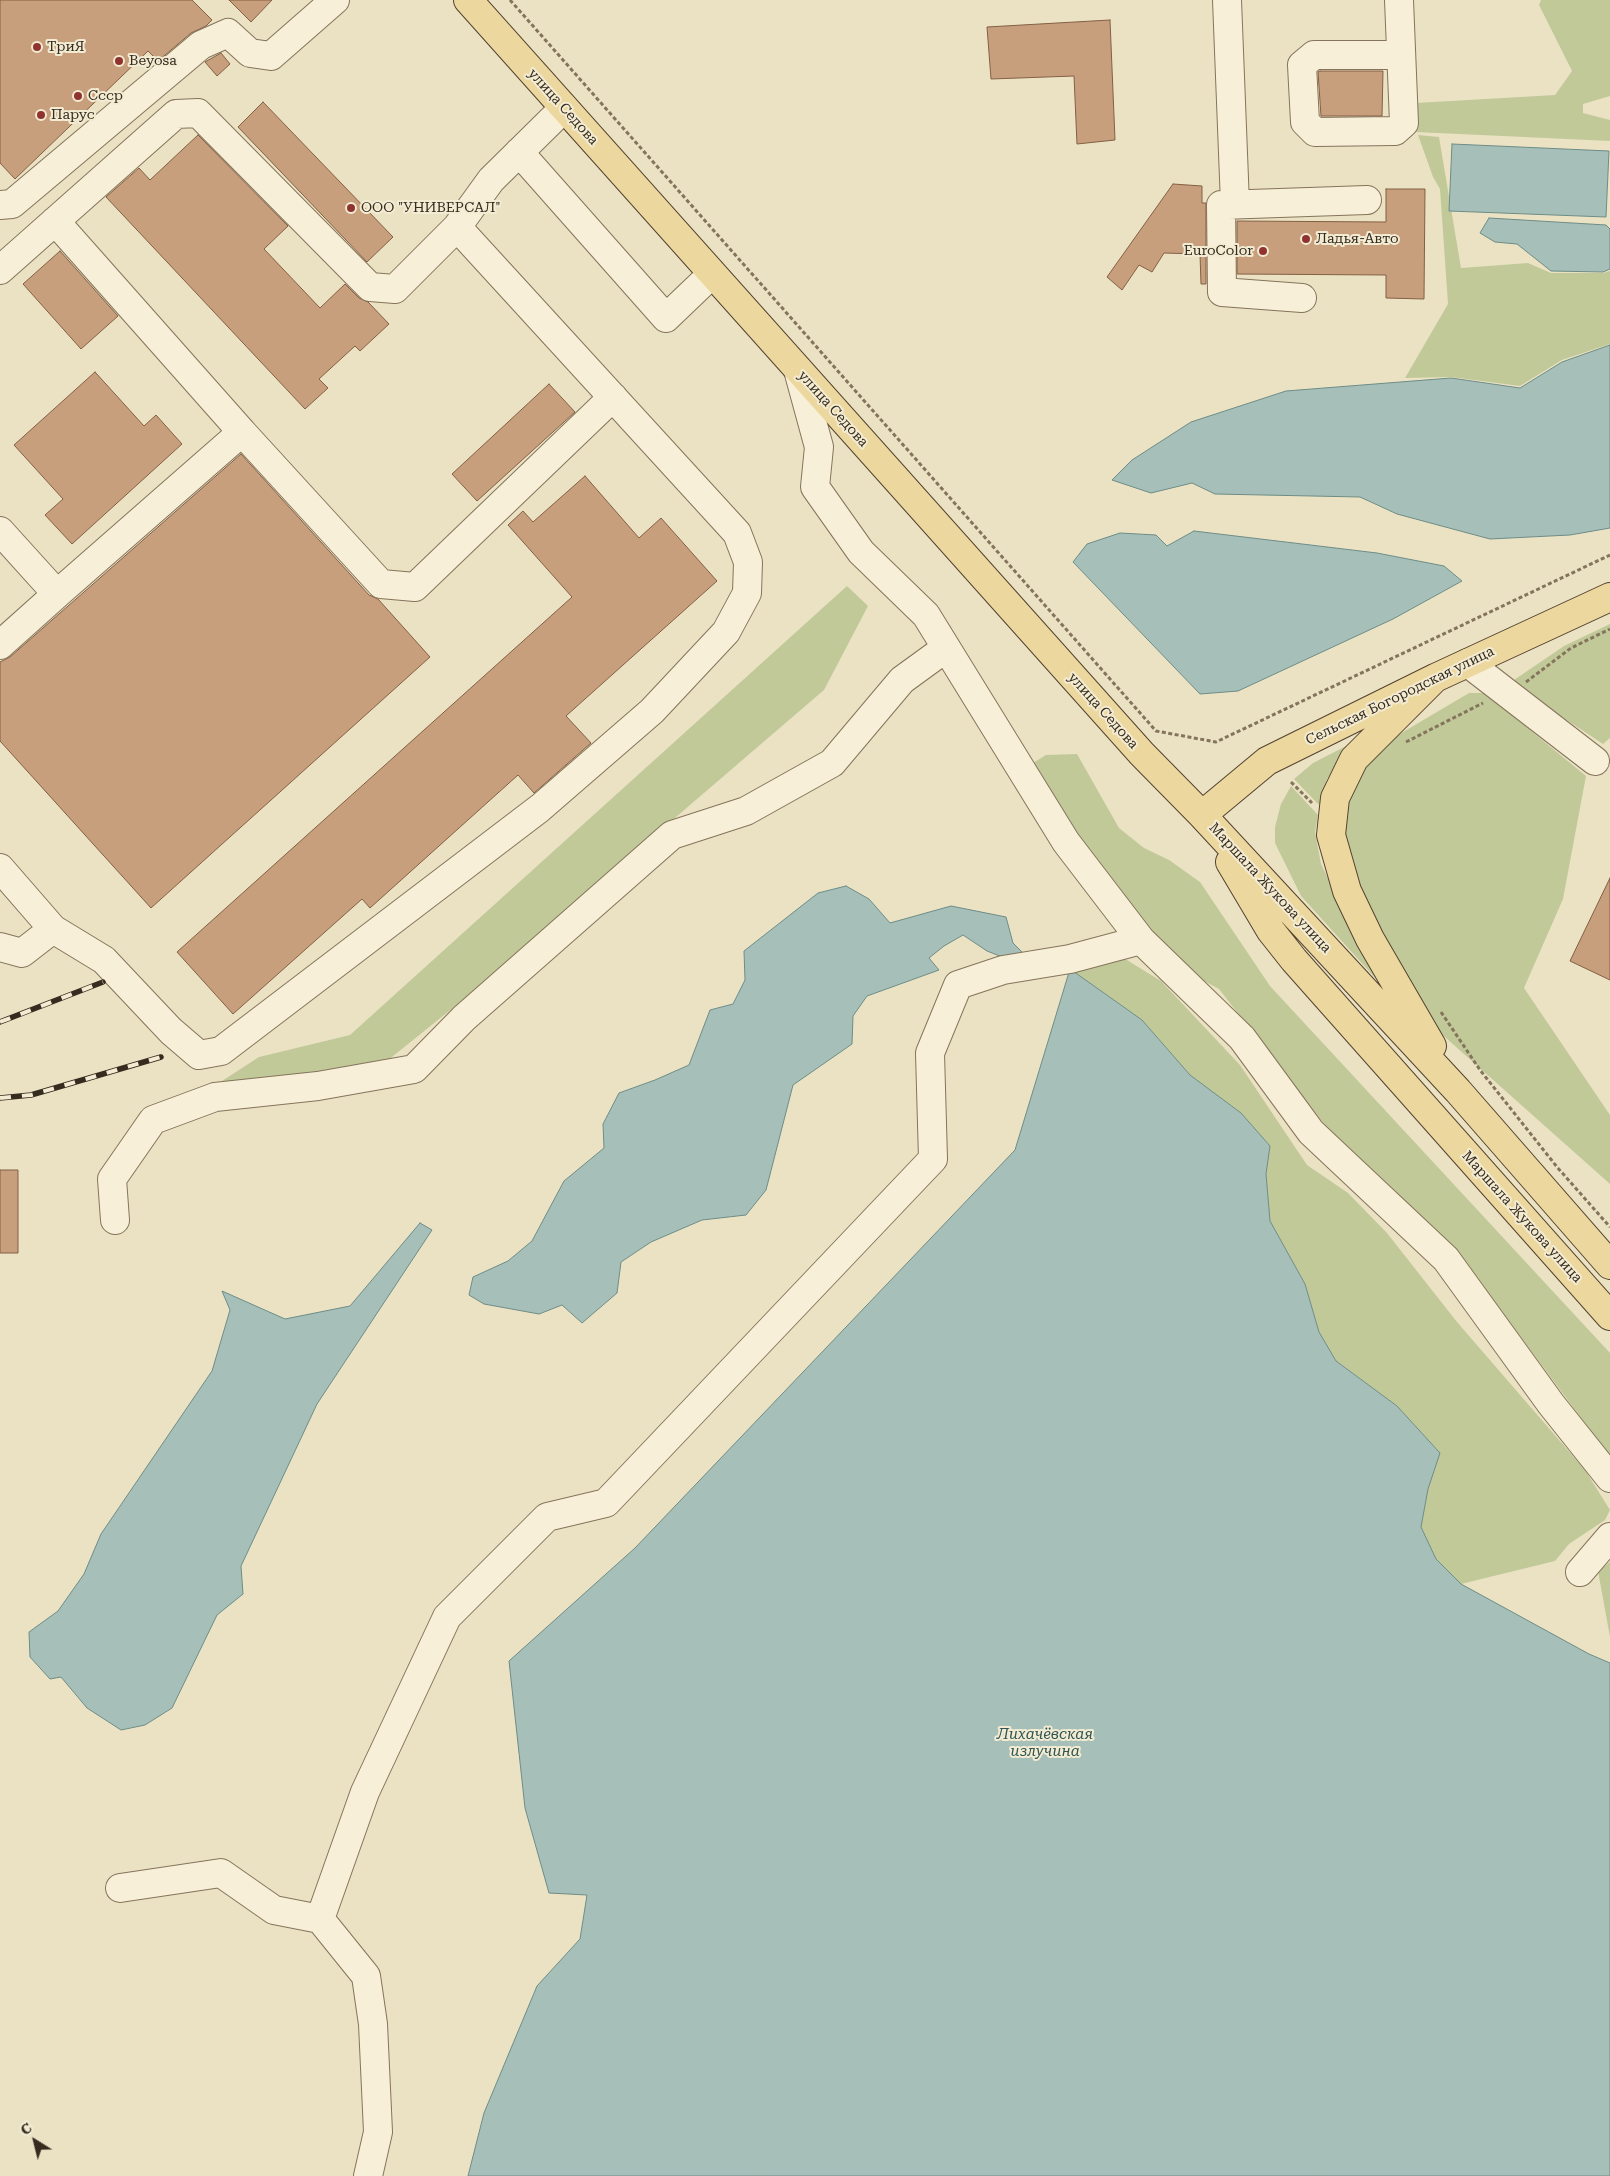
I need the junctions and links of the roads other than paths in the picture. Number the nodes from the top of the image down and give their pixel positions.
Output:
1 (335, 0) edge
2 (468, 0) edge
3 (1227, 0) edge
4 (1399, 0) edge
5 (1401, 55) dead end
6 (564, 108) junction
7 (520, 152) junction
8 (1367, 200) dead end
9 (1235, 204) junction
10 (0, 205) edge
11 (55, 221) junction
12 (457, 226) junction
13 (0, 270) edge
14 (712, 274) junction
15 (1302, 298) dead end
16 (798, 370) junction
17 (613, 397) junction
18 (242, 432) junction
19 (0, 531) edge
20 (57, 594) junction
21 (1610, 597) edge
22 (0, 645) edge
23 (946, 648) junction
24 (1468, 663) junction
25 (1435, 678) junction
26 (1595, 761) dead end
27 (1202, 815) junction
28 (0, 868) edge
29 (53, 929) junction
30 (1141, 940) junction
31 (0, 948) edge
32 (1458, 1091) junction
33 (115, 1220) dead end
34 (1610, 1265) edge
35 (1610, 1316) edge
36 (1610, 1478) edge
37 (1610, 1537) edge
38 (1580, 1572) dead end
39 (120, 1888) dead end
40 (320, 1919) junction
41 (368, 2176) edge

1 - 10 lane
2 - 6 main road, улица Седова
3 - 9 lane
4 - 5 lane
6 - 7 lane
6 - 14 main road, улица Седова
7 - 12 lane
7 - 14 lane
8 - 9 lane
9 - 15 lane
11 - 12 lane
11 - 13 lane
11 - 18 lane
12 - 17 lane
14 - 16 main road, улица Седова
16 - 23 lane
16 - 27 main road, улица Седова
17 - 18 lane
17 - 29 lane
18 - 20 lane
19 - 20 lane
20 - 22 lane
21 - 24 main road, Сельская Богородская улица
23 - 30 lane
23 - 33 lane
24 - 25 main road, Сельская Богородская улица
24 - 26 lane
25 - 27 main road, Сельская Богородская улица
25 - 32 main road
27 - 32 main road, Маршала Жукова улица
27 - 35 main road, Маршала Жукова улица
28 - 29 lane
29 - 31 lane
30 - 36 lane
30 - 40 lane
32 - 34 main road, Маршала Жукова улица
37 - 38 lane
39 - 40 lane
40 - 41 lane

